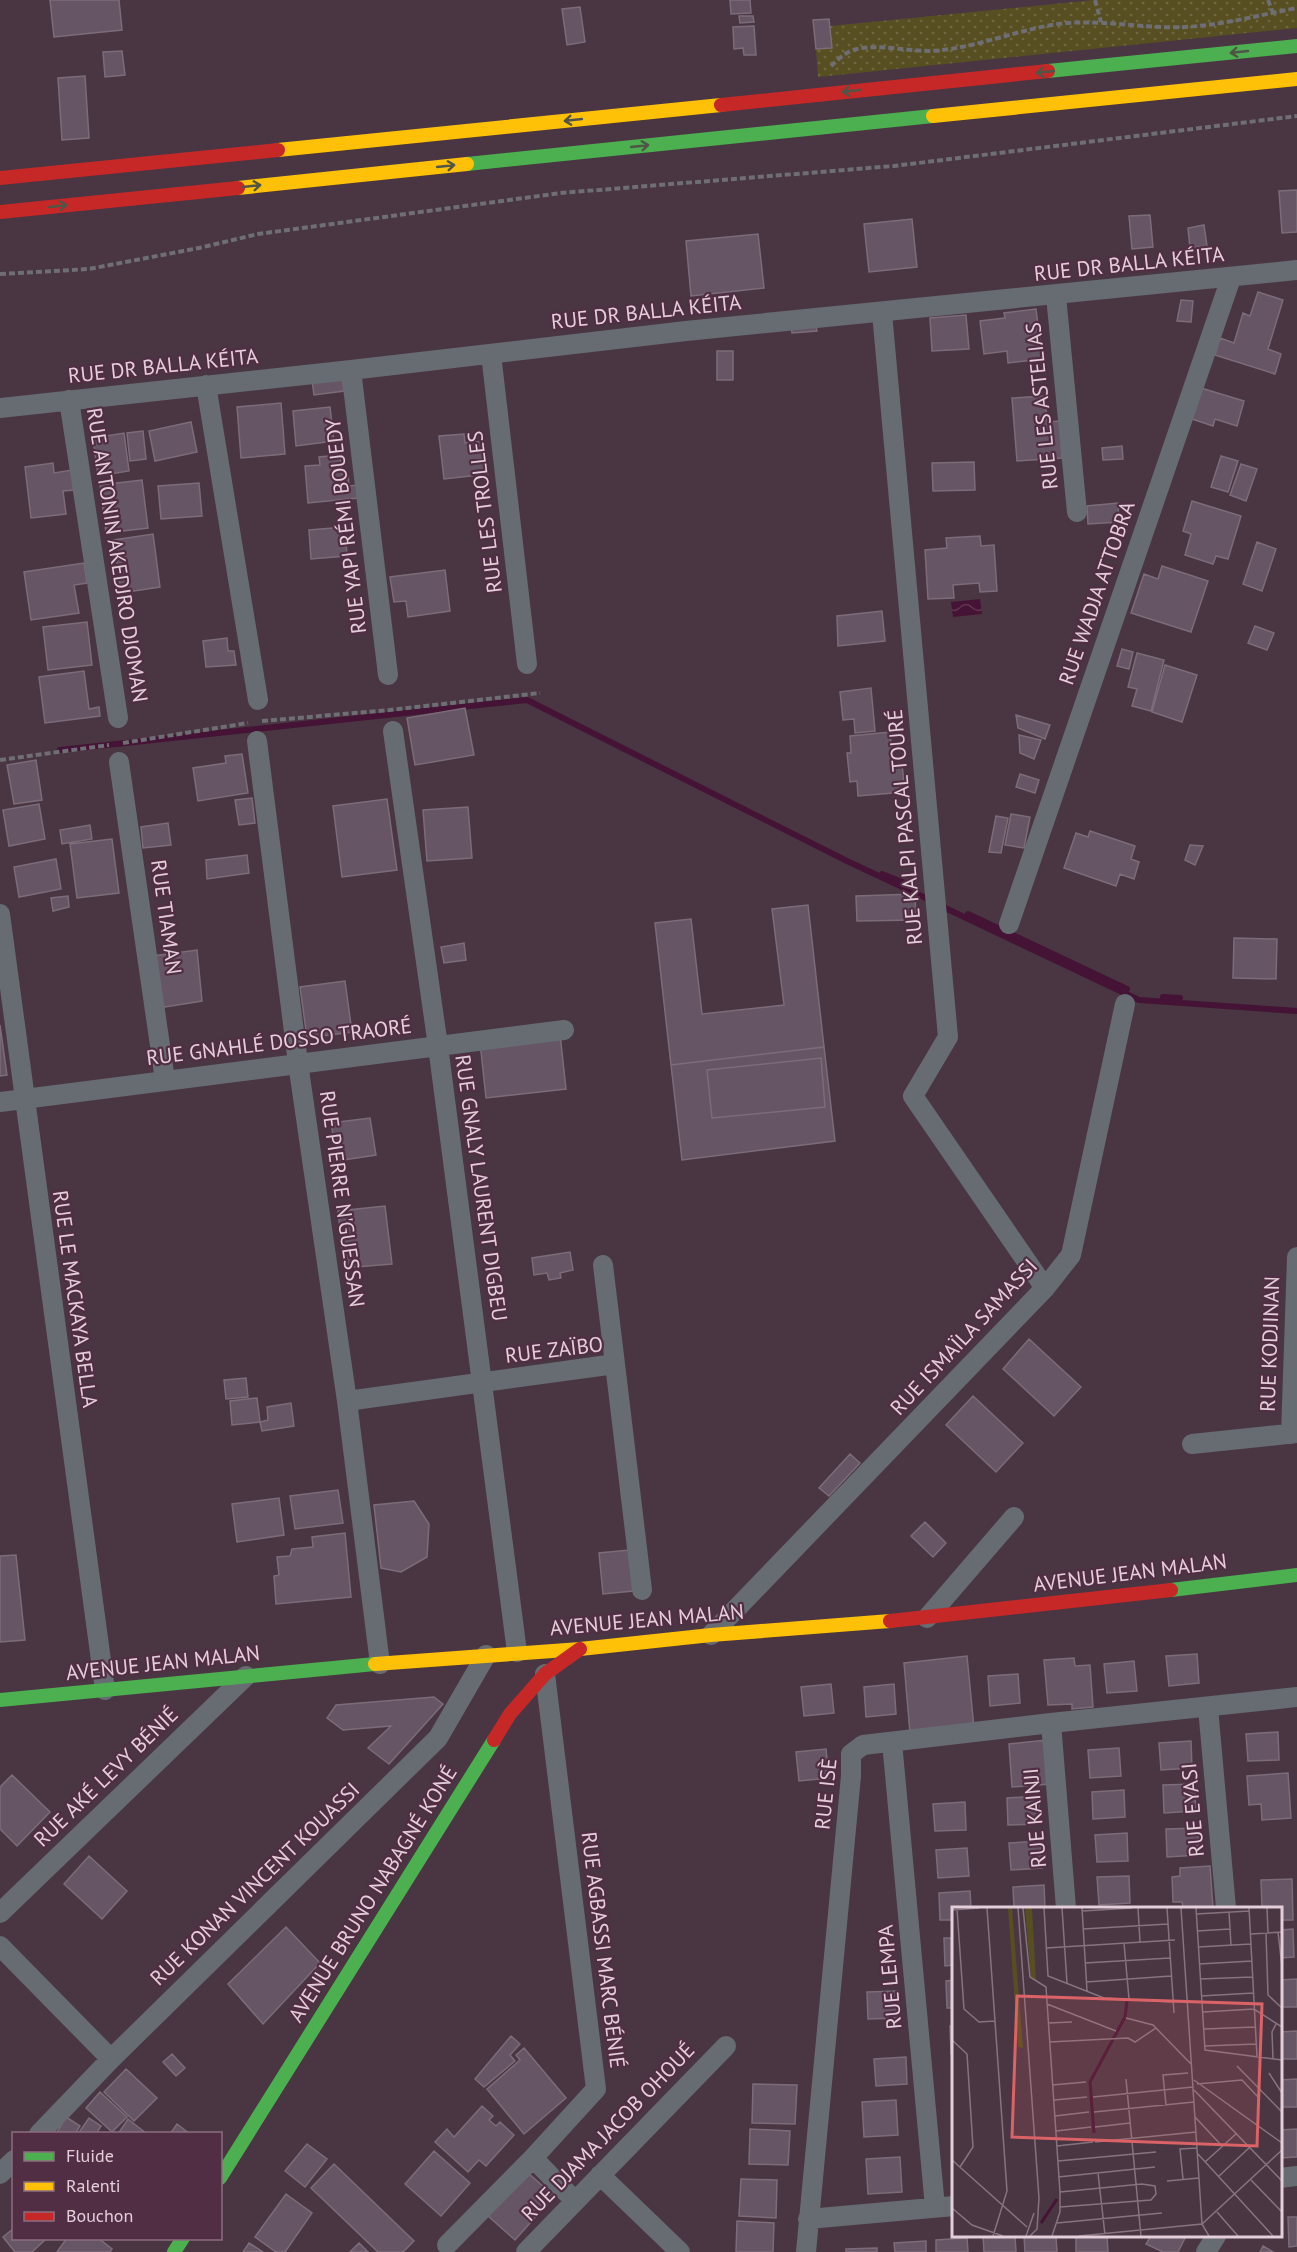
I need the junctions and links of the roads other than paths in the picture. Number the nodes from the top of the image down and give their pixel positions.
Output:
1 (1297, 46) edge
2 (1297, 79) edge
3 (0, 178) edge
4 (0, 212) edge
5 (1297, 270) edge
6 (1231, 278) junction
7 (1056, 296) junction
8 (882, 313) junction
9 (491, 354) junction
10 (351, 370) junction
11 (206, 385) junction
12 (69, 400) junction
13 (0, 408) edge
14 (1077, 512) dead end
15 (527, 664) dead end
16 (388, 675) dead end
17 (258, 700) dead end
18 (118, 718) dead end
19 (393, 731) dead end
20 (257, 741) dead end
21 (119, 762) dead end
22 (0, 914) edge
23 (1009, 924) dead end
24 (1125, 1004) dead end
25 (564, 1030) dead end
26 (438, 1046) junction
27 (298, 1064) junction
28 (165, 1080) junction
29 (24, 1099) junction
30 (0, 1102) edge
31 (1297, 1257) edge
32 (603, 1265) dead end
33 (1045, 1288) junction
34 (615, 1364) junction
35 (483, 1384) junction
36 (347, 1401) junction
37 (1294, 1434) edge
38 (1192, 1444) dead end
39 (1014, 1517) dead end
40 (1297, 1575) edge
41 (642, 1590) dead end
42 (927, 1618) junction
43 (711, 1635) junction
44 (580, 1649) junction
45 (517, 1652) junction
46 (486, 1655) junction
47 (380, 1664) junction
48 (545, 1674) junction
49 (246, 1676) junction
50 (105, 1690) junction
51 (1297, 1698) edge
52 (0, 1700) edge
53 (1208, 1708) junction
54 (1051, 1723) junction
55 (892, 1742) junction
56 (1066, 1907) edge
57 (1226, 1907) edge
58 (0, 1913) edge
59 (0, 1946) edge
60 (726, 2046) dead end
61 (111, 2059) junction
62 (40, 2132) edge
63 (533, 2158) junction
64 (12, 2162) edge
65 (0, 2174) edge
66 (222, 2175) edge
67 (600, 2175) junction
68 (1297, 2176) edge
69 (1282, 2178) edge
70 (575, 2201) junction
71 (944, 2206) edge
72 (808, 2219) junction
73 (1215, 2237) edge
74 (447, 2246) dead end
75 (526, 2252) edge
76 (680, 2252) edge
77 (806, 2252) edge
78 (1206, 2252) edge

1 -> 3 main road
4 -> 2 main road
5 - 6 street, RUE DR BALLA KÉITA
6 - 7 street, RUE DR BALLA KÉITA
6 - 23 street, RUE WADJA ATTOBRA
7 - 8 street, RUE DR BALLA KÉITA
7 - 14 street, RUE LES ASTELIAS
8 - 9 street, RUE DR BALLA KÉITA
8 - 33 street, RUE KALPI PASCAL TOURÉ
9 - 10 street, RUE DR BALLA KÉITA
9 - 15 street, RUE LES TROLLES
10 - 11 street, RUE DR BALLA KÉITA
10 - 16 street, RUE YAPI RÉMI BOUEDY
11 - 12 street, RUE DR BALLA KÉITA
11 - 17 street
12 - 13 street, RUE DR BALLA KÉITA
12 - 18 street, RUE ANTONIN AKEDJRO DJOMAN
19 - 26 street, RUE GNALY LAURENT DIGBEU
20 - 27 street, RUE PIERRE N'GUESSAN
21 - 28 street, RUE TIAMAN
22 - 29 street, RUE LE MACKAYA BELLA
24 - 33 street, RUE ISMAÏLA SAMASSI
25 - 26 street, RUE GNAHLÉ DOSSO TRAORÉ
26 - 27 street, RUE GNAHLÉ DOSSO TRAORÉ
26 - 35 street, RUE GNALY LAURENT DIGBEU
27 - 28 street, RUE GNAHLÉ DOSSO TRAORÉ
27 - 36 street, RUE PIERRE N'GUESSAN
28 - 29 street, RUE GNAHLÉ DOSSO TRAORÉ
29 - 30 street, RUE GNAHLÉ DOSSO TRAORÉ
29 - 50 street, RUE LE MACKAYA BELLA
31 - 37 street, RUE KODJINAN
32 - 34 street
33 - 43 street, RUE ISMAÏLA SAMASSI
34 - 35 street, RUE ZAÏBO
34 - 41 street, RUE ZAÏBO
35 - 36 street, RUE ZAÏBO
35 - 45 street, RUE GNALY LAURENT DIGBEU
36 - 47 street, RUE PIERRE N'GUESSAN
37 - 38 street
39 - 42 street
40 - 42 main road, AVENUE JEAN MALAN
42 - 43 main road, AVENUE JEAN MALAN
43 - 44 main road, AVENUE JEAN MALAN
44 - 45 main road, AVENUE JEAN MALAN
44 - 48 main road, AVENUE BRUNO NABAGNÉ KONÉ
45 - 46 main road, AVENUE JEAN MALAN
46 - 47 main road, AVENUE JEAN MALAN
46 - 61 street, RUE KONAN VINCENT KOUASSI
47 - 49 main road, AVENUE JEAN MALAN
48 - 63 street, RUE AGBASSI MARC BÉNIÉ
48 - 66 main road, AVENUE BRUNO NABAGNÉ KONÉ
49 - 50 main road, AVENUE JEAN MALAN
49 - 58 street, RUE AKÉ LEVY BÉNIÉ
50 - 52 main road, AVENUE JEAN MALAN
51 - 53 street, RUE ISÈ
53 - 54 street, RUE ISÈ
53 - 57 street, RUE EYASI
54 - 55 street, RUE ISÈ
54 - 56 street, RUE KAINJI
55 - 71 street, RUE LEMPA
55 - 72 street, RUE ISÈ
59 - 61 street
60 - 67 street, RUE DJAMA JACOB OHOUÉ
61 - 62 street, RUE KONAN VINCENT KOUASSI
63 - 70 street
63 - 74 street, RUE AGBASSI MARC BÉNIÉ
64 - 65 street
67 - 70 street, RUE DJAMA JACOB OHOUÉ
67 - 76 street
68 - 69 street
70 - 75 street, RUE DJAMA JACOB OHOUÉ
71 - 72 street
72 - 77 street, RUE ISÈ
73 - 78 street

